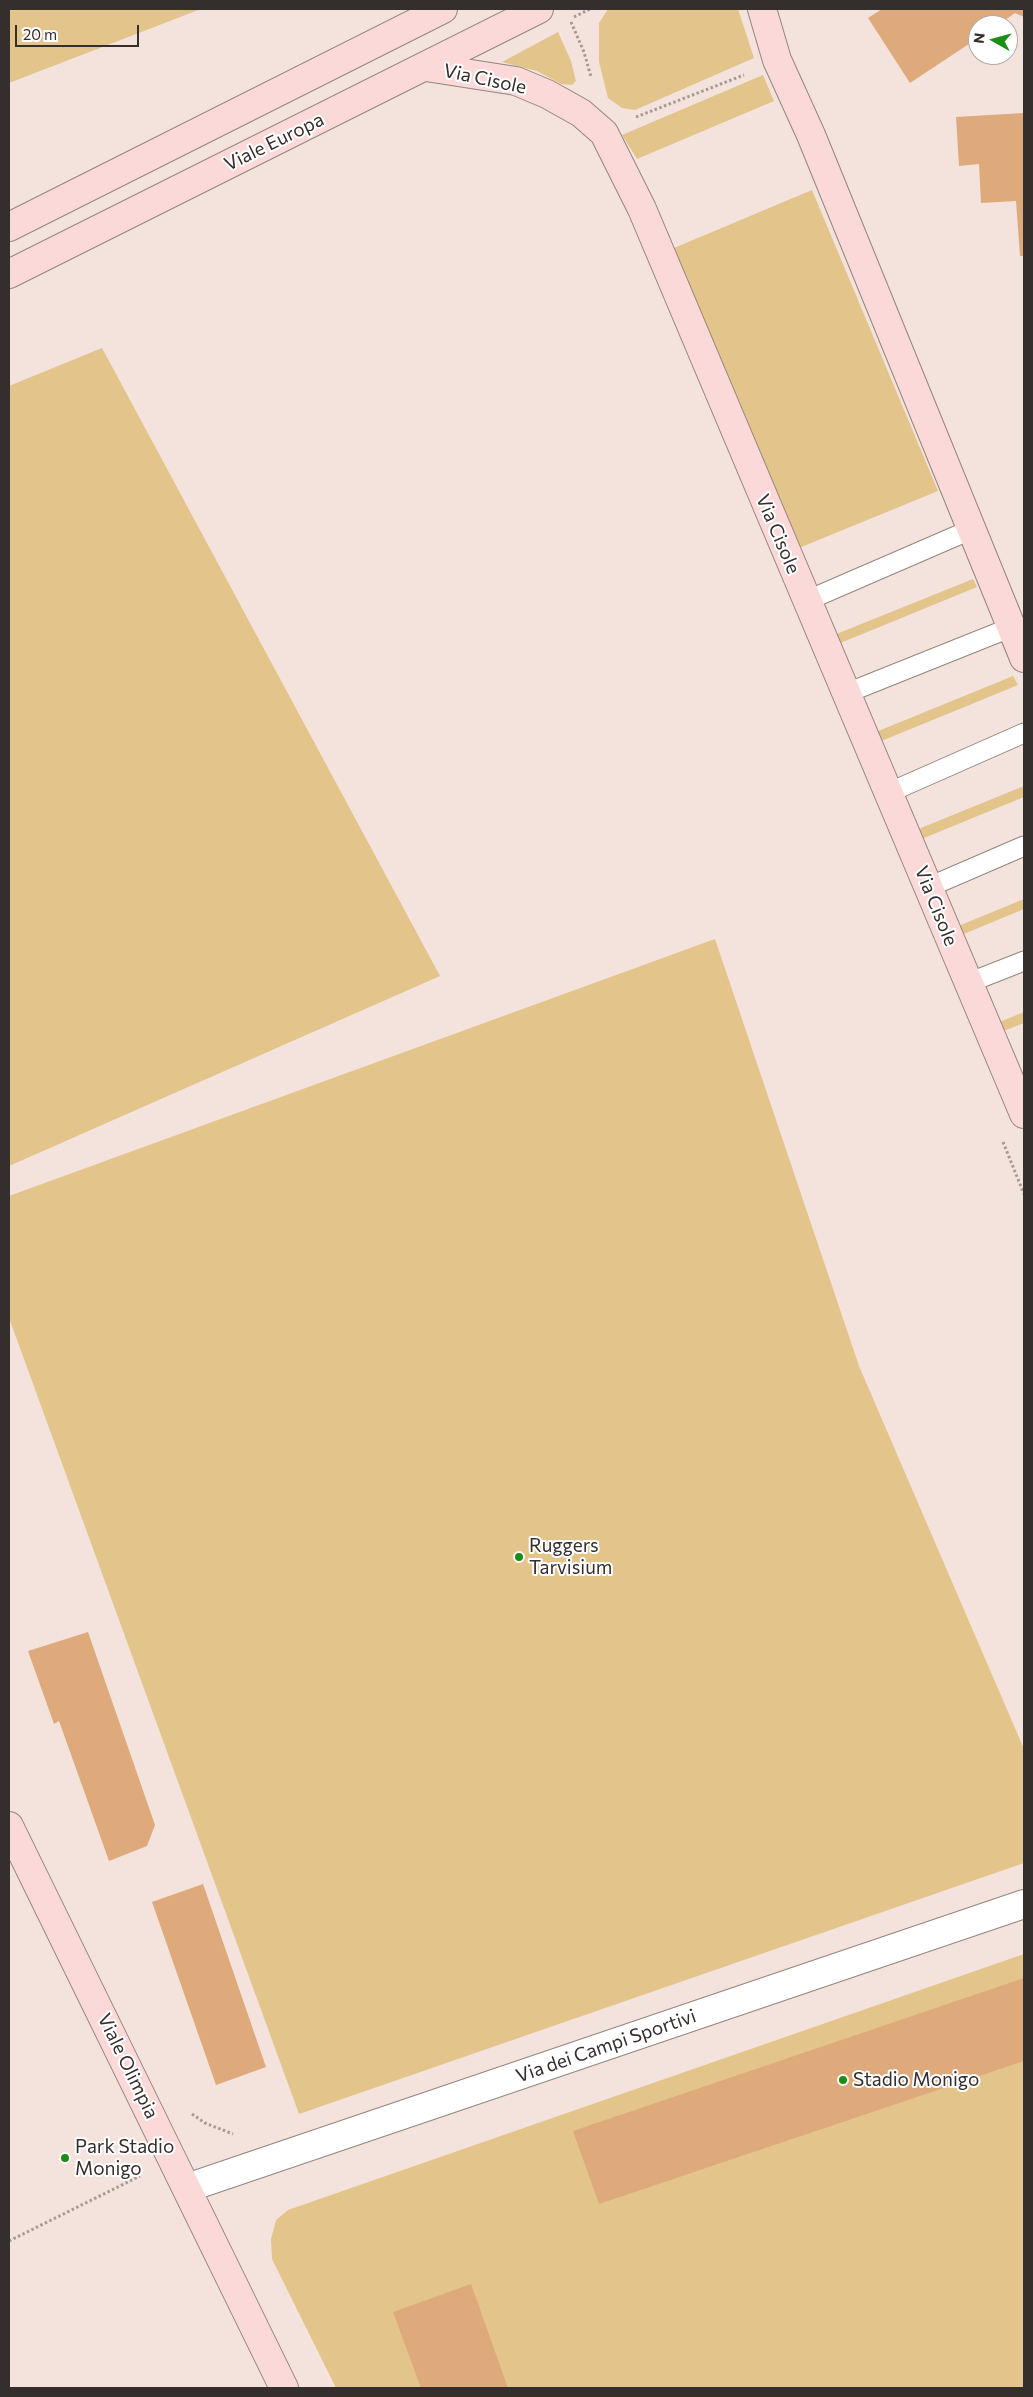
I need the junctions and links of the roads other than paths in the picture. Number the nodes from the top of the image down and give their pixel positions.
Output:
1 (443, 9) edge
2 (539, 9) edge
3 (762, 9) edge
4 (426, 67) junction
5 (9, 227) edge
6 (9, 274) edge
7 (970, 530) junction
8 (806, 601) junction
9 (1012, 627) junction
10 (1024, 658) edge
11 (846, 694) junction
12 (1024, 733) edge
13 (888, 793) junction
14 (1024, 846) edge
15 (929, 887) junction
16 (1024, 961) edge
17 (968, 983) junction
18 (1017, 1077) edge
19 (1024, 1114) edge
20 (9, 1826) edge
21 (1024, 1904) edge
22 (187, 2188) junction
23 (284, 2388) edge

1 - 5 street
2 - 4 street, Viale Europa
3 - 7 street
4 - 6 street, Viale Europa
4 - 8 street, Via Cisole
7 - 8 lane
7 - 9 street
8 - 11 street, Via Cisole
9 - 10 street
9 - 11 lane
11 - 13 street, Via Cisole
12 - 13 lane
13 - 15 street, Via Cisole
14 - 15 lane
15 - 17 street, Via Cisole
16 - 17 lane
17 - 18 street, Via Cisole
18 - 19 street, Via Cisole
20 - 22 street, Viale Olimpia
21 - 22 street, Via dei Campi Sportivi
22 - 23 street, Viale Olimpia

